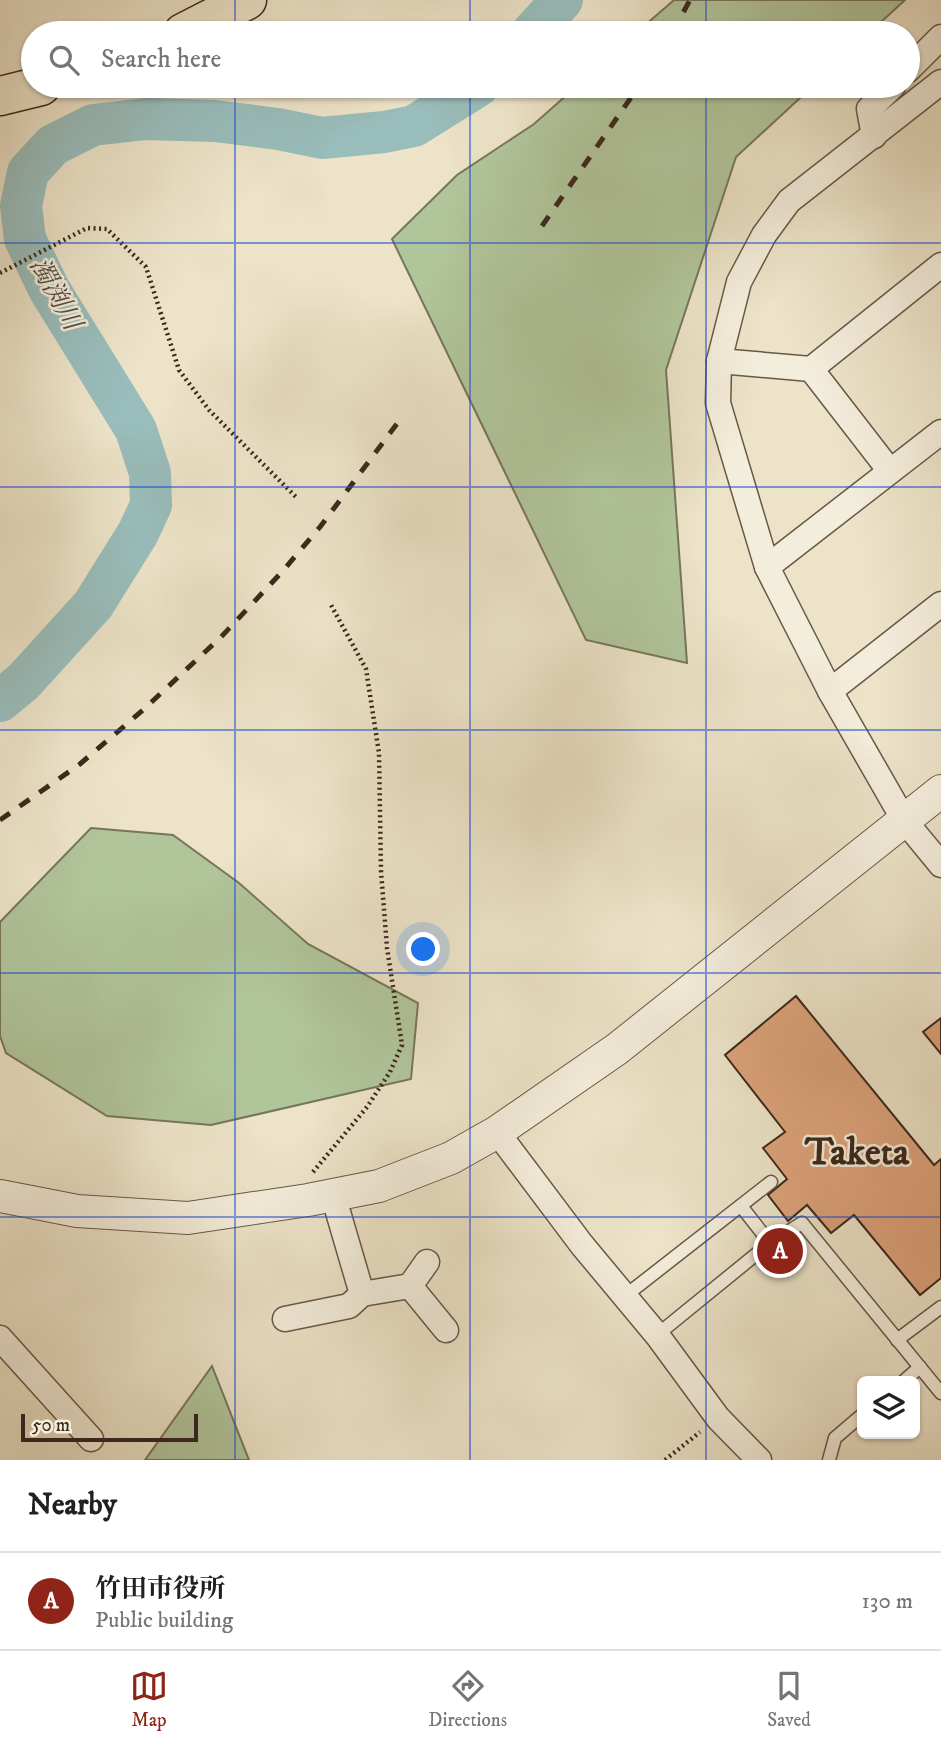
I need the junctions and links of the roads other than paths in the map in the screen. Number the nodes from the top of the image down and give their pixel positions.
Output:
1 (247, 0) edge
2 (206, 21) edge
3 (941, 37) edge
4 (920, 59) edge
5 (941, 82) edge
6 (21, 91) edge
7 (0, 96) edge
8 (880, 98) edge
9 (874, 136) junction
10 (941, 265) edge
11 (719, 361) junction
12 (811, 369) junction
13 (941, 432) edge
14 (890, 471) junction
15 (767, 567) junction
16 (941, 604) edge
17 (830, 691) junction
18 (941, 792) edge
19 (904, 820) junction
20 (941, 865) edge
21 (497, 1132) junction
22 (771, 1182) dead end
23 (0, 1196) edge
24 (320, 1198) junction
25 (741, 1206) junction
26 (770, 1243) junction
27 (427, 1262) dead end
28 (410, 1286) junction
29 (362, 1294) junction
30 (625, 1296) junction
31 (941, 1307) edge
32 (285, 1319) dead end
33 (446, 1330) dead end
34 (657, 1335) junction
35 (0, 1338) edge
36 (897, 1340) junction
37 (920, 1367) junction
38 (910, 1376) edge
39 (941, 1393) edge
40 (857, 1419) edge
41 (91, 1439) dead end
42 (760, 1460) edge
43 (829, 1460) edge

1 - 2 highway
3 - 4 street
5 - 9 street
6 - 7 highway
8 - 9 street
9 - 11 street
10 - 12 street
11 - 12 street
11 - 15 street
12 - 14 street
13 - 14 street
14 - 15 street
15 - 17 street
16 - 17 street
17 - 19 street
18 - 19 street
19 - 20 street
19 - 21 street
21 - 24 street
21 - 30 street
22 - 25 lane
23 - 24 street
24 - 29 street
25 - 26 lane
25 - 30 lane
26 - 34 lane
26 - 36 lane
27 - 28 street
28 - 29 street
28 - 33 street
29 - 32 street
30 - 34 street
31 - 36 lane
34 - 42 street
35 - 41 street
36 - 37 lane
37 - 38 lane
37 - 39 lane
40 - 43 lane

